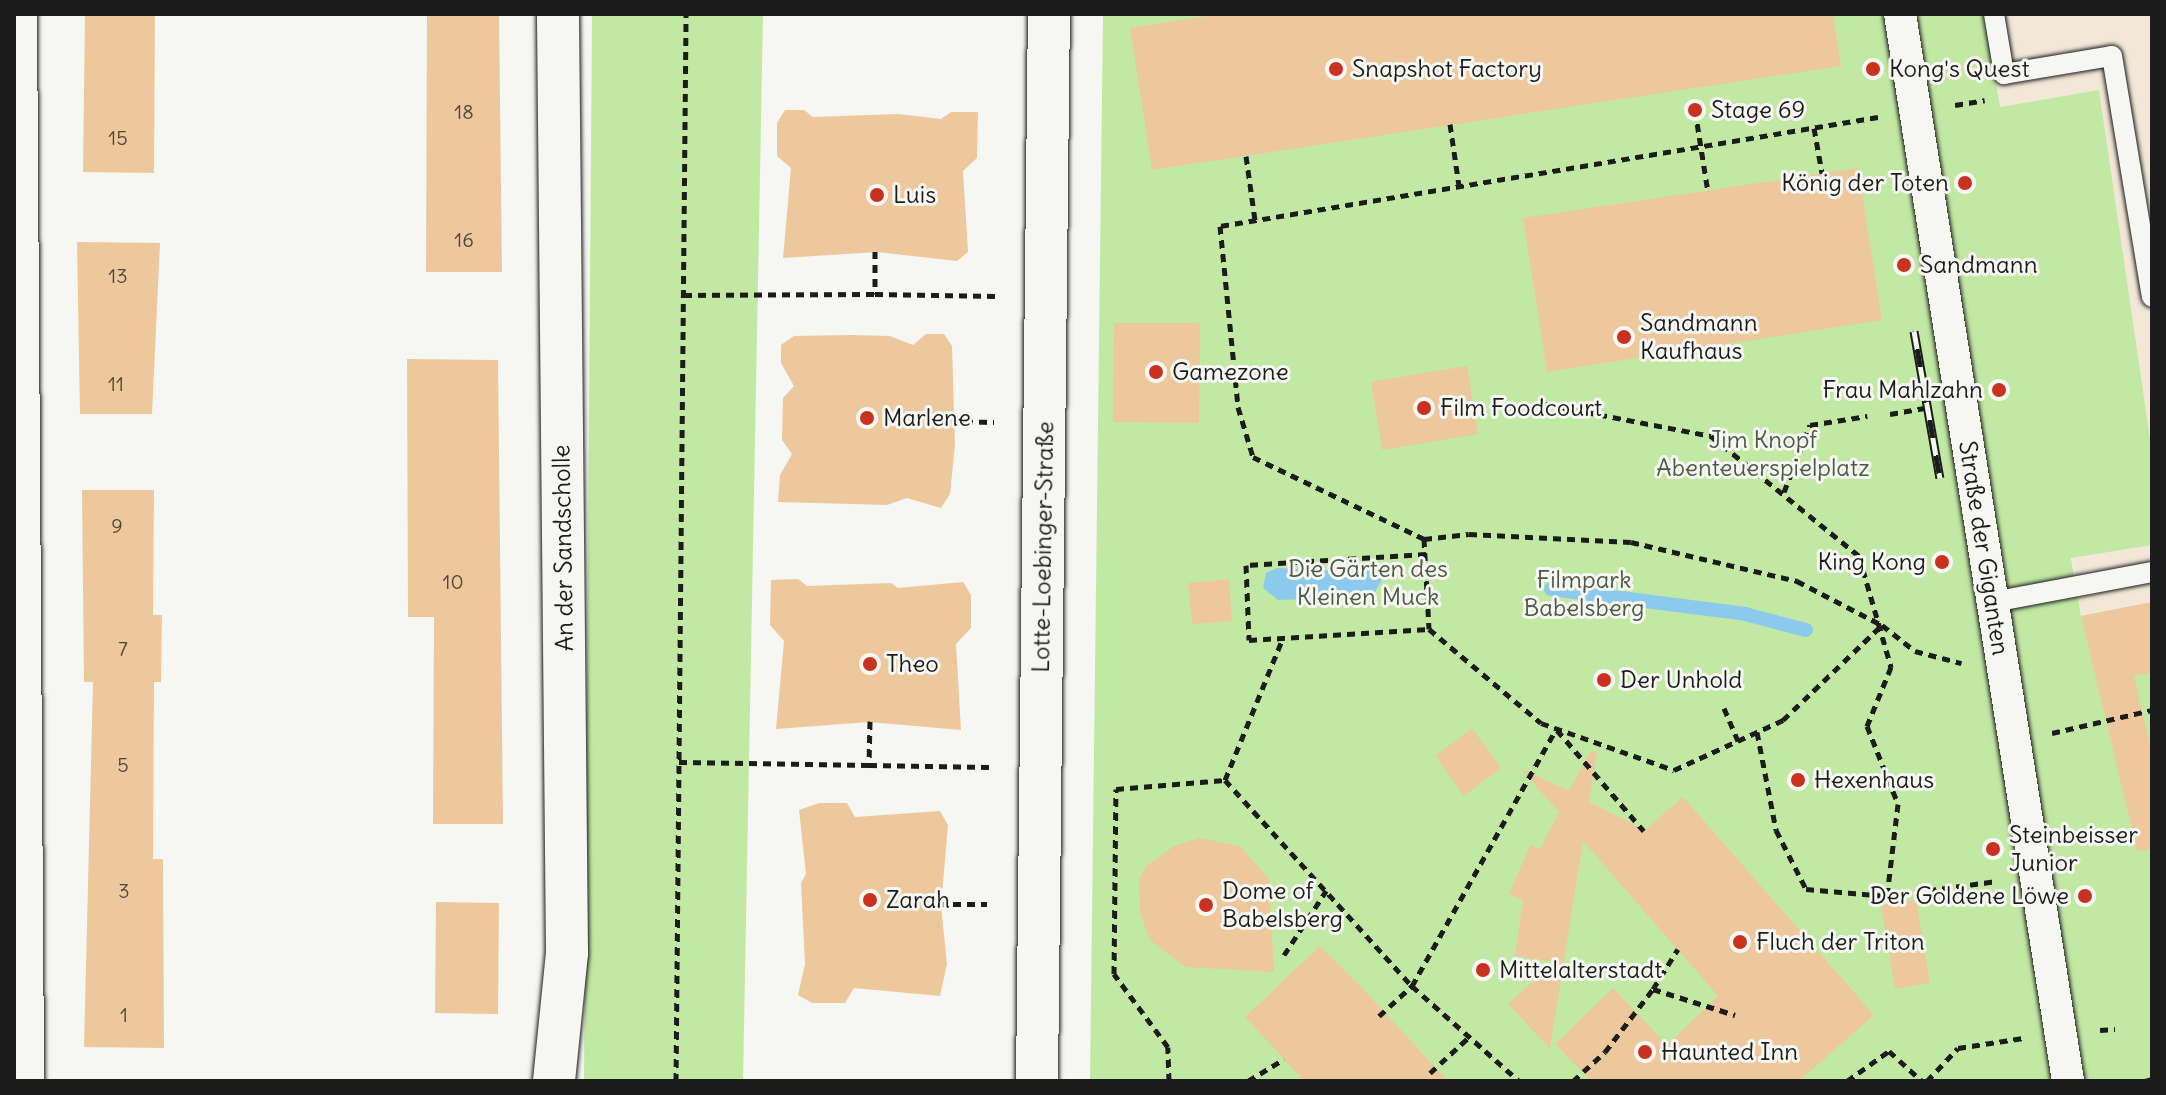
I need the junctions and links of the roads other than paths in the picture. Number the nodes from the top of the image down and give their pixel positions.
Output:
1 (16, 14) edge
2 (558, 14) edge
3 (1049, 14) edge
4 (1900, 14) edge
5 (1994, 14) edge
6 (2152, 297) edge
7 (2152, 572) edge
8 (1993, 602) junction
9 (23, 1081) edge
10 (554, 1081) edge
11 (1037, 1081) edge
12 (2068, 1081) edge

1 - 9 street
2 - 10 street, An der Sandscholle
3 - 11 street, Lotte-Loebinger-Straße
4 - 8 street, Straße der Giganten
5 - 6 lane
7 - 8 lane
8 - 12 street, Straße der Giganten

